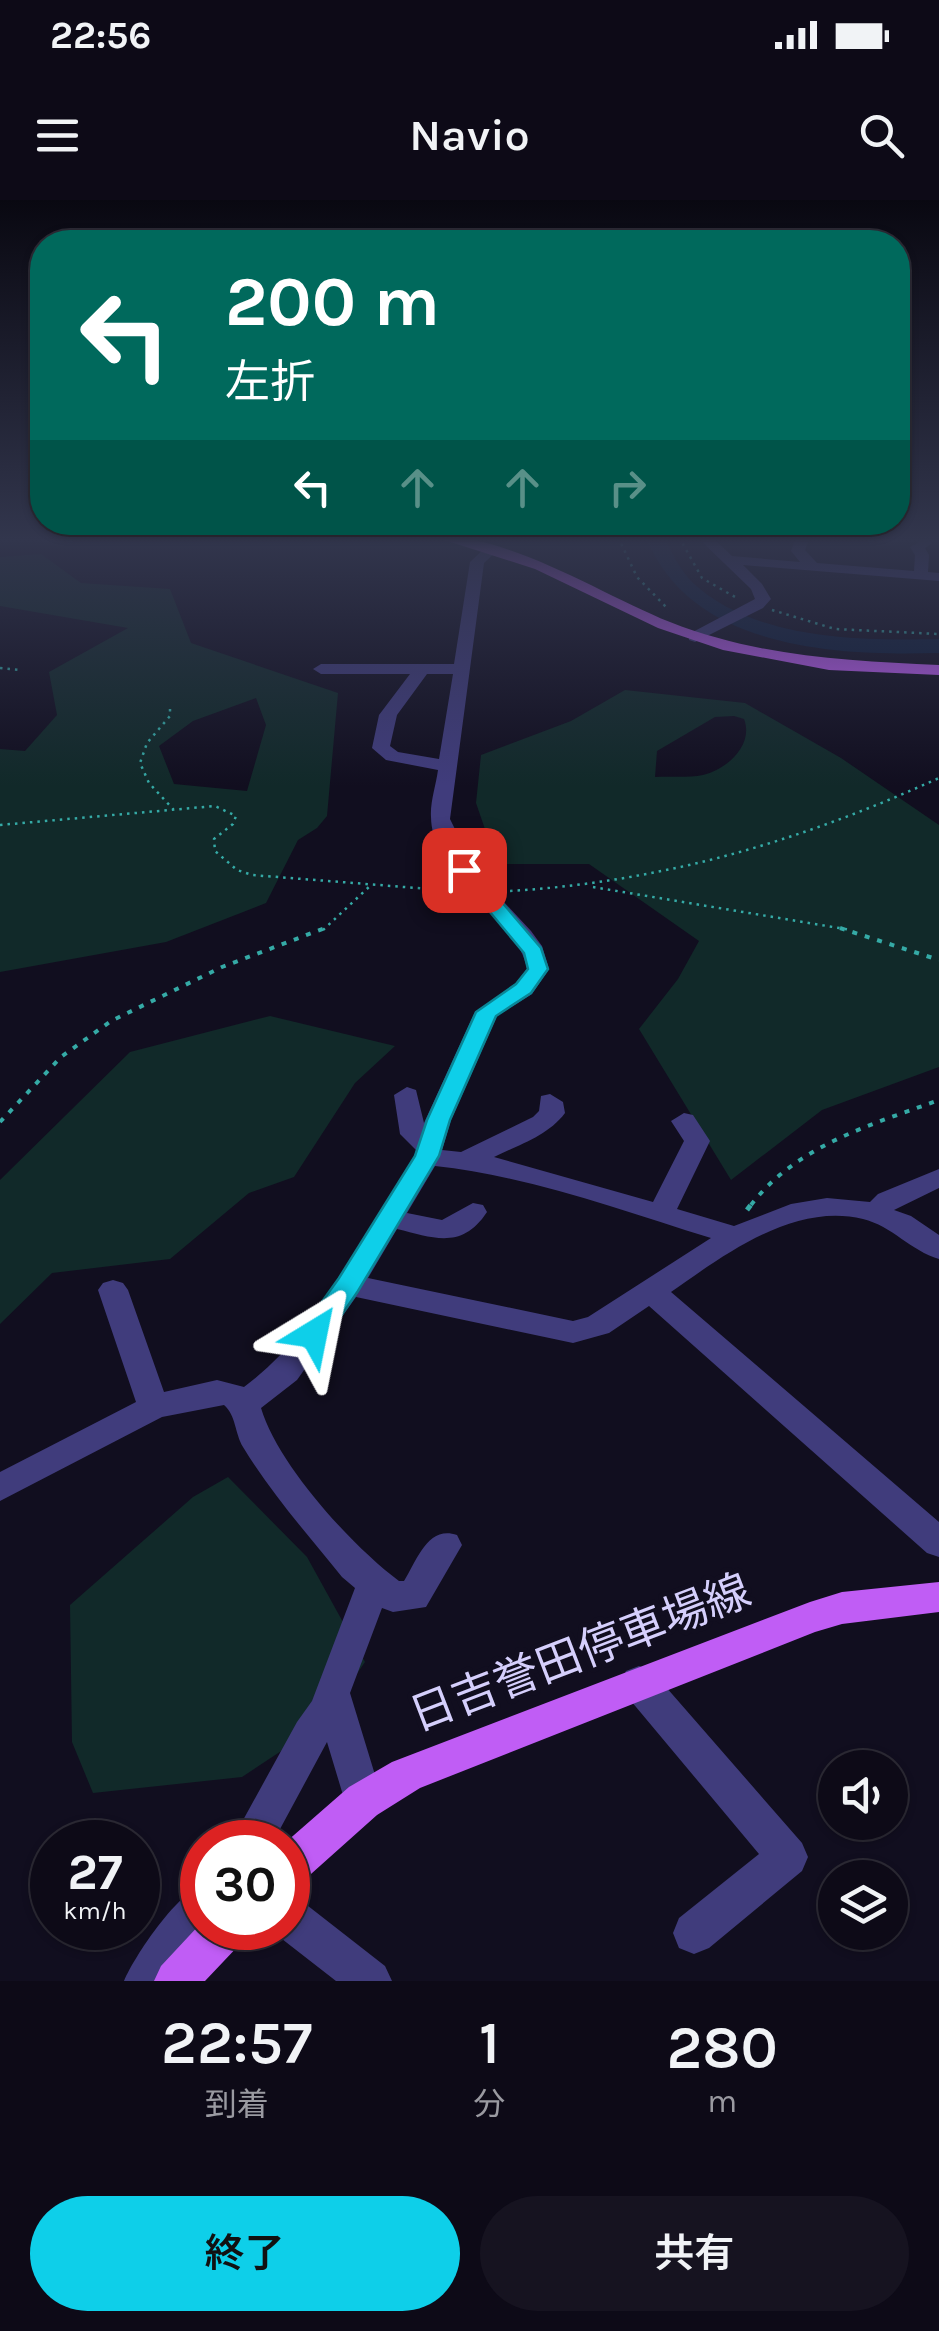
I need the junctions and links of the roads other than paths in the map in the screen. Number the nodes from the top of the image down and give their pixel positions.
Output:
1 (468, 620) edge
2 (658, 620) edge
3 (727, 620) edge
4 (695, 637) junction
5 (321, 668) dead end
6 (460, 669) junction
7 (422, 670) junction
8 (939, 670) edge
9 (446, 766) junction
10 (407, 1094) dead end
11 (550, 1102) dead end
12 (684, 1121) dead end
13 (428, 1152) junction
14 (466, 1160) junction
15 (938, 1178) edge
16 (473, 1212) dead end
17 (662, 1212) junction
18 (875, 1212) junction
19 (389, 1218) junction
20 (732, 1235) junction
21 (939, 1249) edge
22 (349, 1285) junction
23 (113, 1290) dead end
24 (650, 1291) junction
25 (244, 1404) junction
26 (154, 1406) junction
27 (0, 1488) edge
28 (939, 1543) edge
29 (445, 1545) dead end
30 (374, 1584) junction
31 (939, 1597) edge
32 (638, 1682) junction
33 (331, 1706) junction
34 (363, 1801) junction
35 (263, 1820) edge
36 (310, 1848) edge
37 (694, 1933) dead end
38 (310, 1934) edge
39 (180, 1935) edge
40 (205, 1950) edge
41 (146, 1981) edge
42 (176, 1981) edge
43 (370, 1981) edge

1 - 6 street
2 - 4 main road
3 - 4 street
4 - 8 main road
5 - 7 street
6 - 7 street
6 - 9 street
7 - 9 street
9 - 13 street
10 - 13 street
11 - 14 street
12 - 17 street
13 - 14 street
13 - 19 street
14 - 17 street
15 - 18 street
16 - 19 street
17 - 20 street
18 - 20 street
18 - 21 street
19 - 22 street
20 - 24 street
22 - 24 street
22 - 25 street
23 - 26 street
24 - 28 street
25 - 26 street
25 - 30 street
26 - 27 street
29 - 30 street
30 - 33 street
31 - 32 main road, 日吉誉田停車場線
32 - 34 main road, 日吉誉田停車場線
32 - 37 street
33 - 34 street
33 - 35 street
34 - 36 main road, 日吉誉田停車場線
38 - 43 street
39 - 41 street
40 - 42 main road

